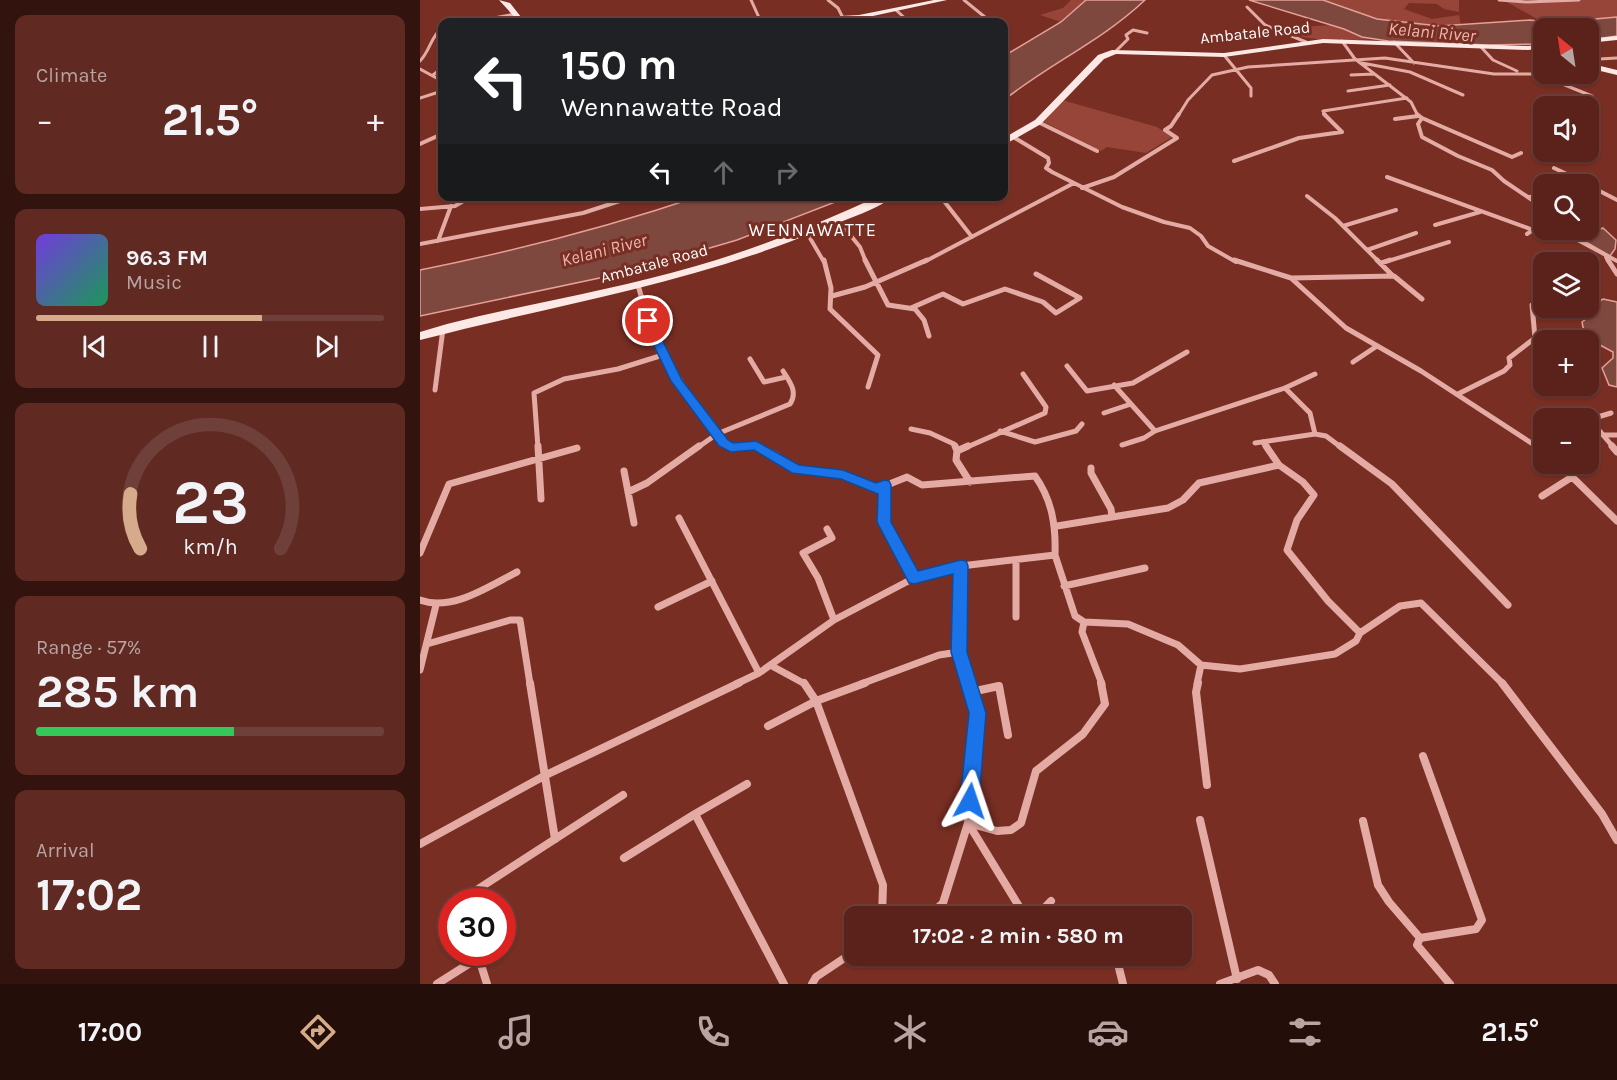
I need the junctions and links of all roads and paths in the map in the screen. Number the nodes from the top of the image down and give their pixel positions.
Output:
1 (502, 0) edge
2 (751, 0) edge
3 (828, 0) edge
4 (944, 0) edge
5 (964, 0) edge
6 (1499, 0) edge
7 (1579, 0) edge
8 (1247, 7) dead end
9 (896, 10) junction
10 (515, 14) junction
11 (494, 18) edge
12 (518, 18) edge
13 (761, 18) edge
14 (843, 18) joint
15 (905, 18) edge
16 (986, 18) edge
17 (438, 32) edge
18 (1147, 33) dead end
19 (1617, 38) edge
20 (1599, 40) edge
21 (1342, 41) junction
22 (1306, 42) junction
23 (1394, 42) junction
24 (1481, 47) junction
25 (1533, 47) edge
26 (1528, 48) junction
27 (1533, 49) edge
28 (1115, 52) junction
29 (1224, 55) junction
30 (1617, 58) edge
31 (1355, 59) junction
32 (1599, 59) edge
33 (420, 62) edge
34 (1361, 63) junction
35 (1414, 63) junction
36 (1599, 67) edge
37 (420, 69) edge
38 (1234, 70) junction
39 (438, 71) edge
40 (1520, 73) junction
41 (1617, 73) edge
42 (1374, 74) junction
43 (1533, 74) edge
44 (433, 75) junction
45 (1351, 75) dead end
46 (438, 78) edge
47 (1562, 84) edge
48 (1390, 85) junction
49 (1348, 91) dead end
50 (438, 92) edge
51 (1463, 95) dead end
52 (1251, 96) dead end
53 (1592, 96) dead end
54 (420, 98) edge
55 (1407, 98) junction
56 (1420, 117) junction
57 (1395, 119) dead end
58 (1038, 122) junction
59 (438, 136) edge
60 (1015, 138) junction
61 (1008, 141) edge
62 (420, 144) edge
63 (1097, 151) dead end
64 (1521, 153) dead end
65 (1234, 161) dead end
66 (1554, 168) dead end
67 (1566, 174) edge
68 (1387, 177) dead end
69 (1074, 183) junction
70 (1082, 188) junction
71 (1599, 191) edge
72 (1307, 196) dead end
73 (1527, 197) junction
74 (1533, 197) edge
75 (1617, 200) edge
76 (468, 201) edge
77 (619, 201) edge
78 (878, 201) edge
79 (944, 201) edge
80 (1533, 201) edge
81 (451, 206) junction
82 (420, 209) edge
83 (1396, 210) dead end
84 (1480, 211) junction
85 (838, 219) junction
86 (1435, 225) dead end
87 (1343, 226) junction
88 (1533, 230) joint
89 (807, 233) junction
90 (1416, 233) dead end
91 (1527, 234) dead end
92 (972, 237) junction
93 (1577, 240) edge
94 (438, 241) junction
95 (1449, 242) dead end
96 (420, 244) edge
97 (1367, 250) junction
98 (1606, 256) junction
99 (1617, 261) edge
100 (1381, 263) junction
101 (1036, 273) dead end
102 (1617, 274) edge
103 (1394, 276) junction
104 (1291, 278) junction
105 (876, 283) junction
106 (638, 285) junction
107 (832, 296) junction
108 (1422, 299) dead end
109 (1532, 305) dead end
110 (911, 308) junction
111 (443, 329) junction
112 (420, 336) edge
113 (929, 336) dead end
114 (1377, 346) junction
115 (1187, 352) dead end
116 (663, 355) junction
117 (750, 359) dead end
118 (1353, 362) dead end
119 (1067, 366) dead end
120 (783, 370) dead end
121 (1023, 374) dead end
122 (1315, 374) dead end
123 (786, 377) junction
124 (1114, 385) junction
125 (868, 387) dead end
126 (1285, 388) junction
127 (435, 390) dead end
128 (1458, 394) junction
129 (1131, 404) junction
130 (1104, 413) dead end
131 (1611, 413) dead end
132 (1599, 417) edge
133 (1082, 424) dead end
134 (911, 429) dead end
135 (1155, 431) junction
136 (1599, 431) edge
137 (1000, 432) junction
138 (717, 434) junction
139 (1315, 434) junction
140 (1603, 435) junction
141 (1617, 435) edge
142 (1263, 442) junction
143 (1533, 442) edge
144 (1255, 443) dead end
145 (1122, 445) dead end
146 (577, 448) dead end
147 (957, 451) junction
148 (1617, 452) edge
149 (538, 460) junction
150 (1279, 465) junction
151 (1091, 468) dead end
152 (624, 471) dead end
153 (1569, 474) edge
154 (1572, 477) junction
155 (970, 482) junction
156 (885, 485) junction
157 (628, 492) junction
158 (1542, 496) dead end
159 (542, 499) dead end
160 (1112, 517) junction
161 (679, 518) dead end
162 (1617, 521) edge
163 (634, 523) dead end
164 (1057, 526) junction
165 (827, 529) dead end
166 (420, 553) edge
167 (1055, 555) junction
168 (1016, 561) junction
169 (961, 566) junction
170 (1145, 568) dead end
171 (517, 572) dead end
172 (914, 578) junction
173 (712, 580) junction
174 (1064, 586) junction
175 (420, 600) edge
176 (436, 605) junction
177 (1508, 605) dead end
178 (658, 607) dead end
179 (1016, 617) dead end
180 (834, 620) junction
181 (1084, 622) junction
182 (1360, 633) junction
183 (427, 644) junction
184 (959, 652) junction
185 (1201, 664) junction
186 (772, 666) junction
187 (420, 670) edge
188 (759, 673) junction
189 (971, 692) junction
190 (816, 700) junction
191 (768, 726) dead end
192 (1008, 735) dead end
193 (1423, 756) dead end
194 (546, 775) junction
195 (747, 784) dead end
196 (1208, 785) dead end
197 (623, 795) dead end
198 (695, 814) junction
199 (1200, 820) dead end
200 (1363, 821) dead end
201 (968, 823) junction
202 (555, 839) junction
203 (1617, 840) edge
204 (420, 844) edge
205 (624, 858) dead end
206 (480, 888) edge
207 (1051, 901) dead end
208 (882, 906) edge
209 (940, 906) edge
210 (1019, 906) edge
211 (1046, 906) edge
212 (1420, 939) junction
213 (844, 958) edge
214 (462, 966) edge
215 (481, 966) edge
216 (1118, 966) edge
217 (1237, 979) junction
218 (437, 984) edge
219 (487, 984) edge
220 (784, 984) edge
221 (812, 984) edge
222 (1123, 984) edge
223 (1220, 984) edge
224 (1275, 984) edge
225 (1450, 984) edge

1 - 10 main road
2 - 13 street
3 - 14 street
4 - 9 main road
5 - 16 street
6 - 7 street
8 - 22 street
9 - 14 main road
9 - 15 street
10 - 11 street
10 - 12 main road
17 - 33 street
18 - 28 street
19 - 20 main road
21 - 22 main road, Ambatale Road
21 - 23 main road, Ambatale Road
21 - 31 street
22 - 29 main road, Ambatale Road
23 - 24 main road, Ambatale Road
23 - 35 street
24 - 26 main road, Ambatale Road
24 - 40 street
25 - 26 main road, Ambatale Road
26 - 27 main road
28 - 29 main road, Ambatale Road
28 - 58 main road
29 - 38 street
30 - 32 street
31 - 34 street
31 - 35 street
31 - 38 street
34 - 42 street
34 - 51 street
35 - 40 street
36 - 41 main road
37 - 44 street
38 - 52 street
38 - 70 street
39 - 44 street
40 - 43 street
42 - 45 street
42 - 48 street
44 - 46 street
47 - 53 street
48 - 49 street
48 - 55 street
50 - 54 street
55 - 56 street
55 - 65 street
56 - 57 street
56 - 64 street
56 - 73 street
58 - 60 main road
58 - 63 street
59 - 62 street
60 - 61 main road
60 - 69 street
66 - 67 street
68 - 84 street
69 - 70 street
69 - 92 street
70 - 104 street
71 - 75 street
72 - 87 street
73 - 74 street
73 - 80 street
76 - 81 street
77 - 94 street
78 - 85 main road, Ambatale Road
79 - 92 street
81 - 82 street
81 - 94 street
83 - 87 street
84 - 86 street
84 - 88 street
85 - 89 main road, Ambatale Road
85 - 105 street
87 - 97 street
88 - 91 street
89 - 106 main road, Ambatale Road
89 - 107 street
90 - 97 street
92 - 105 street
93 - 98 street
94 - 96 street
95 - 100 street
97 - 100 street
98 - 99 street
98 - 102 street
100 - 103 street
101 - 110 street
103 - 104 street
103 - 108 street
104 - 114 street
105 - 107 street
105 - 110 street
106 - 111 main road, Ambatale Road
106 - 116 street
107 - 125 street
109 - 128 street
110 - 113 street
111 - 112 main road, Ambatale Road
111 - 127 street
114 - 118 street
114 - 128 street
115 - 124 street
116 - 138 street
116 - 149 street
117 - 123 street
119 - 124 street
120 - 123 street
121 - 137 street
122 - 126 street
123 - 138 street
124 - 129 street
126 - 135 street
126 - 139 street
128 - 143 street
129 - 130 street
129 - 135 street
131 - 132 street
133 - 137 street
134 - 147 street
135 - 145 street
136 - 140 street
137 - 147 street
138 - 156 street
138 - 157 street
139 - 142 street
139 - 177 street
140 - 141 street
140 - 148 street
142 - 144 street
142 - 150 street
146 - 149 street
147 - 155 street
149 - 159 street
149 - 166 street
150 - 160 street
150 - 182 street
151 - 160 street
152 - 157 street
153 - 154 street
154 - 158 street
154 - 162 street
155 - 156 street
155 - 164 street
156 - 172 street
157 - 163 street
160 - 164 street
161 - 173 street
164 - 167 street
165 - 180 street
167 - 168 street
167 - 174 street
168 - 169 street
168 - 179 street
169 - 172 street
169 - 184 street
170 - 174 street
171 - 176 street
172 - 180 street
173 - 178 street
173 - 188 street
174 - 181 street
175 - 176 street
176 - 183 street
180 - 186 street
181 - 185 street
181 - 201 street
182 - 185 street
182 - 203 street
183 - 187 street
183 - 194 street
184 - 189 street
184 - 190 street
185 - 196 street
186 - 188 street
186 - 190 street
188 - 194 street
189 - 192 street
189 - 201 street
190 - 191 street
190 - 208 street
193 - 212 street
194 - 202 street
194 - 204 street
195 - 198 street
197 - 202 street
198 - 205 street
198 - 220 street
199 - 217 street
200 - 212 street
201 - 209 street
201 - 210 street
202 - 206 street
207 - 211 street
212 - 225 street
213 - 221 street
214 - 218 street
215 - 219 street
216 - 222 street
217 - 223 street
217 - 224 street

